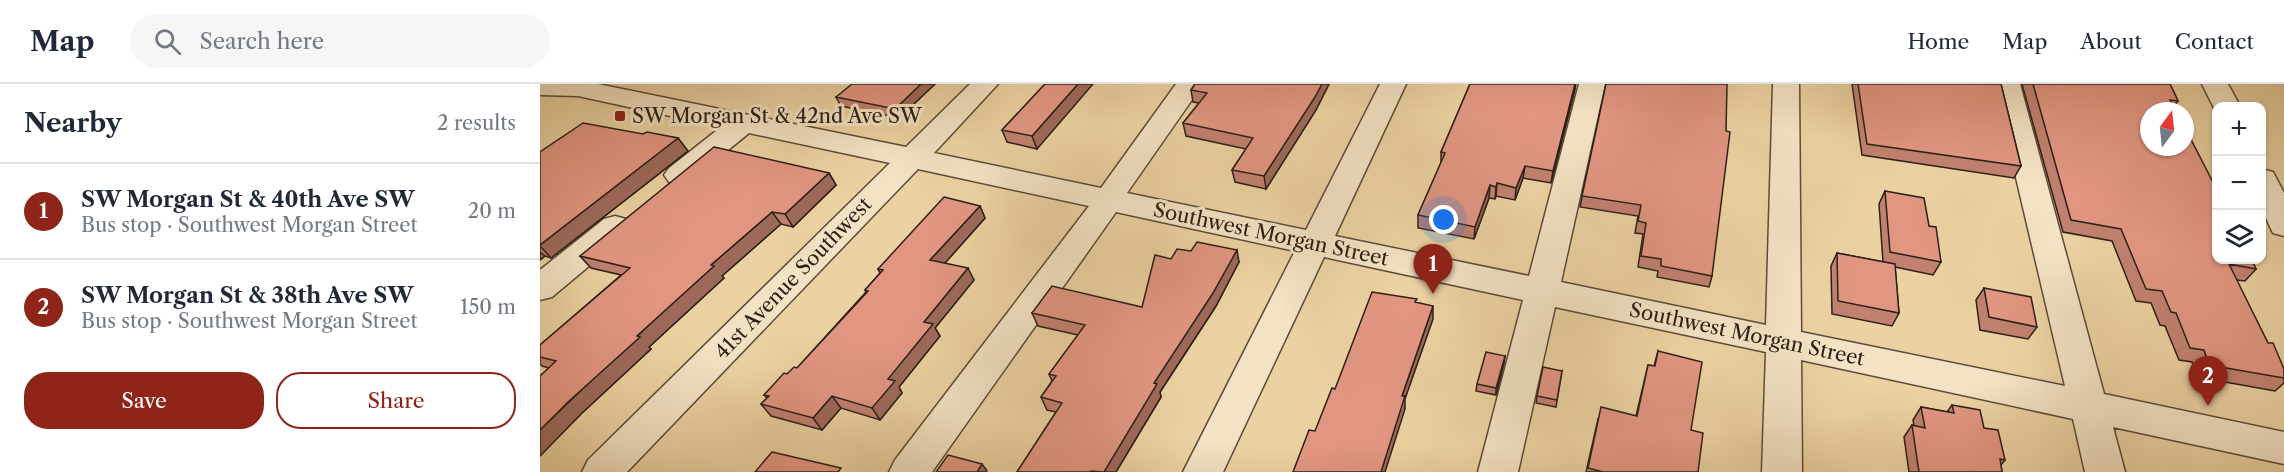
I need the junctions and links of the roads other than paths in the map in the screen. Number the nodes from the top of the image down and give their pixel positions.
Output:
1 (984, 84) edge
2 (1190, 84) edge
3 (1393, 84) edge
4 (1592, 84) edge
5 (1786, 84) edge
6 (2007, 84) edge
7 (2215, 84) edge
8 (581, 86) edge
9 (541, 99) edge
10 (2224, 102) edge
11 (744, 123) junction
12 (910, 158) junction
13 (2266, 187) edge
14 (1110, 200) junction
15 (2284, 225) edge
16 (1317, 244) junction
17 (540, 288) edge
18 (1542, 291) junction
19 (1782, 342) junction
20 (2089, 406) junction
21 (2284, 448) edge
22 (602, 472) edge
23 (909, 472) edge
24 (1203, 472) edge
25 (1498, 472) edge
26 (1782, 472) edge
27 (2105, 472) edge

1 - 12 street, 41st Avenue Southwest
2 - 14 street
3 - 16 street
4 - 18 street
5 - 19 street
6 - 20 street
7 - 10 street
8 - 9 street
8 - 11 street, Southwest Morgan Street
11 - 12 street, Southwest Morgan Street
11 - 17 street
12 - 14 street, Southwest Morgan Street
12 - 22 street, 41st Avenue Southwest
13 - 15 street
14 - 16 street, Southwest Morgan Street
14 - 23 street
16 - 18 street, Southwest Morgan Street
16 - 24 street
18 - 19 street, Southwest Morgan Street
18 - 25 street
19 - 20 street, Southwest Morgan Street
19 - 26 street
20 - 21 street, Southwest Morgan Street
20 - 27 street

